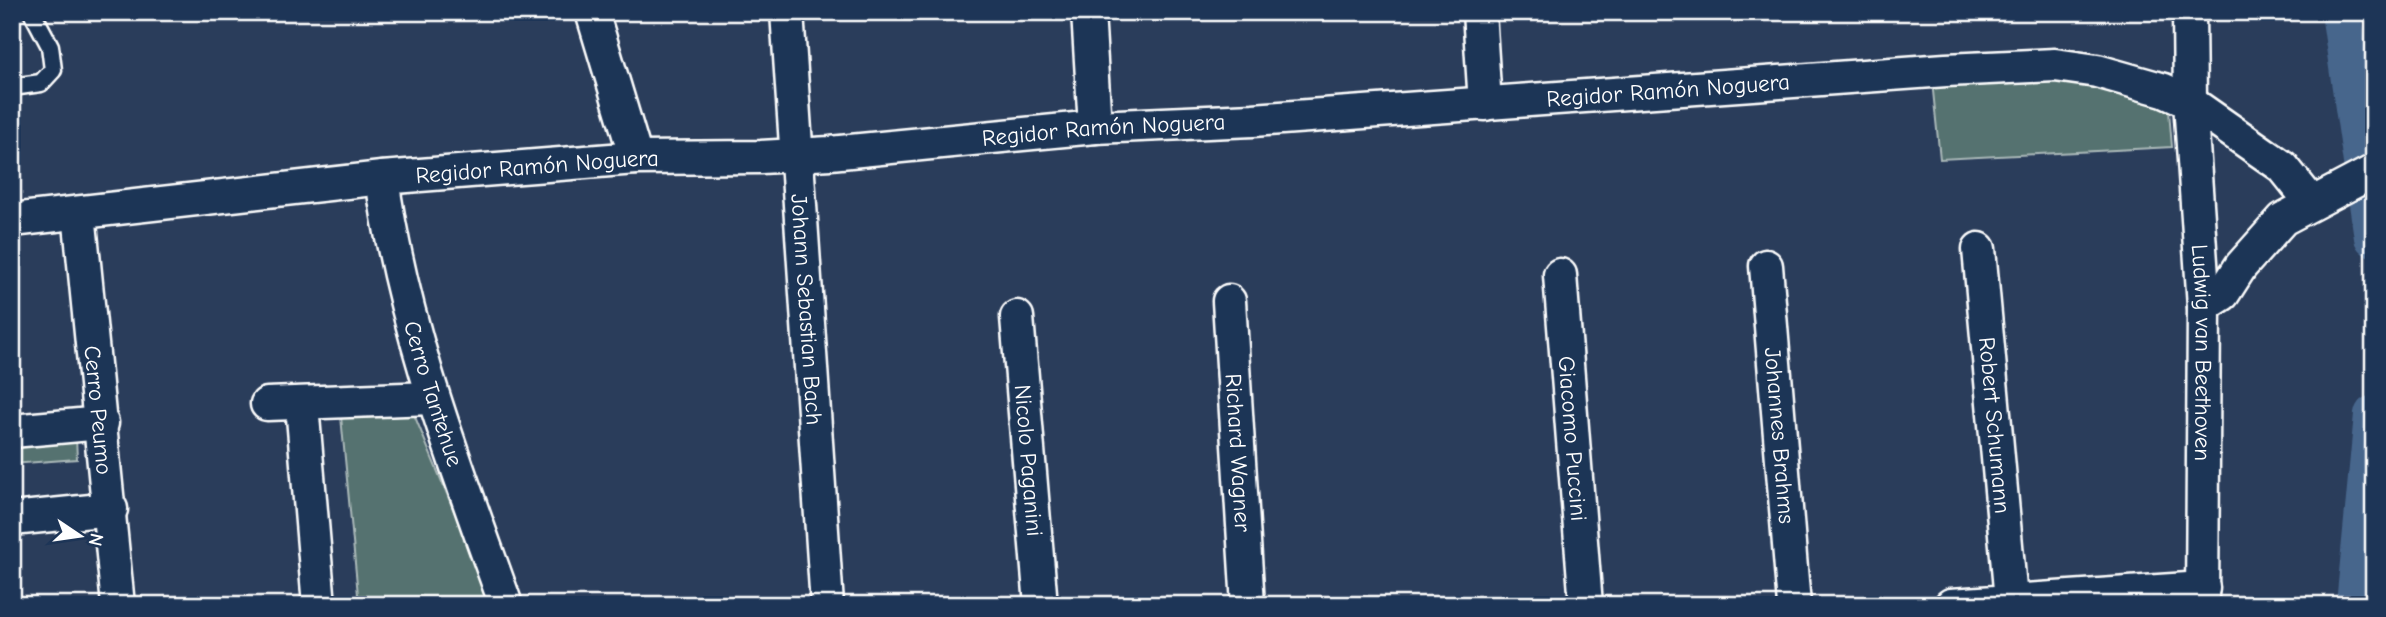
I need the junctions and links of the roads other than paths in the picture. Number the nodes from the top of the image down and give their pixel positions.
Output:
1 (32, 12) edge
2 (592, 12) edge
3 (788, 12) edge
4 (1088, 12) edge
5 (1479, 12) edge
6 (2189, 12) edge
7 (12, 87) edge
8 (2190, 102) junction
9 (1485, 104) junction
10 (1095, 128) junction
11 (797, 155) junction
12 (636, 158) junction
13 (2374, 171) edge
14 (382, 177) junction
15 (2312, 203) junction
16 (79, 213) junction
17 (12, 220) edge
18 (1979, 249) dead end
19 (1766, 266) dead end
20 (1560, 275) dead end
21 (1229, 301) dead end
22 (2204, 306) junction
23 (1017, 317) dead end
24 (432, 398) junction
25 (267, 404) dead end
26 (302, 405) junction
27 (102, 423) junction
28 (12, 431) edge
29 (111, 509) junction
30 (12, 519) edge
31 (2203, 597) edge
32 (2011, 600) junction
33 (118, 605) edge
34 (319, 605) edge
35 (506, 605) edge
36 (827, 605) edge
37 (1041, 605) edge
38 (1248, 605) edge
39 (1586, 605) edge
40 (1794, 605) edge
41 (1951, 605) edge

1 - 7 lane
2 - 12 street
3 - 11 street, Johann Sebastian Bach
4 - 10 street
5 - 9 street
6 - 8 street, Ludwig van Beethoven
8 - 9 street, Regidor Ramón Noguera
8 - 15 street, Regidor Ramón Noguera
8 - 22 street, Ludwig van Beethoven
9 - 10 street, Regidor Ramón Noguera
10 - 11 street, Regidor Ramón Noguera
11 - 12 street, Regidor Ramón Noguera
11 - 36 street, Johann Sebastian Bach
12 - 14 street, Regidor Ramón Noguera
13 - 15 street
14 - 16 street, Regidor Ramón Noguera
14 - 24 street, Cerro Tantehue
15 - 22 street
16 - 17 street, Regidor Ramón Noguera
16 - 27 street, Cerro Peumo
18 - 32 street, Robert Schumann
19 - 40 street, Johannes Brahms
20 - 39 street, Giacomo Puccini
21 - 38 street, Richard Wagner
22 - 31 street, Ludwig van Beethoven
23 - 37 street, Nicolo Paganini
24 - 26 street
24 - 35 street, Cerro Tantehue
25 - 26 street
26 - 34 street
27 - 28 street
27 - 29 street, Cerro Peumo
29 - 30 street
29 - 33 street, Cerro Peumo
31 - 32 street
32 - 41 street

